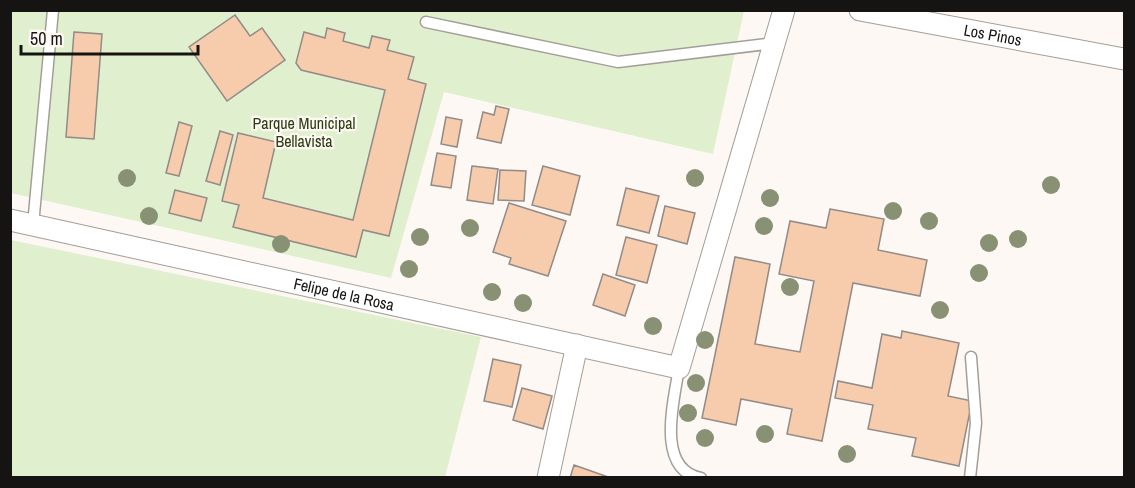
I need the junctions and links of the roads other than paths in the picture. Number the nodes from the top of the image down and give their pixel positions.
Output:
1 (53, 10) edge
2 (784, 10) edge
3 (860, 10) edge
4 (426, 22) dead end
5 (775, 43) junction
6 (1125, 59) edge
7 (10, 220) edge
8 (33, 225) junction
9 (577, 345) junction
10 (971, 357) dead end
11 (679, 368) junction
12 (548, 477) edge
13 (701, 477) edge
14 (970, 477) edge

1 - 8 lane
2 - 5 street
3 - 6 street, Los Pinos
4 - 5 lane
5 - 11 street
7 - 8 street, Felipe de la Rosa
8 - 9 street, Felipe de la Rosa
9 - 11 street, Felipe de la Rosa
9 - 12 street
10 - 14 lane
11 - 13 lane

